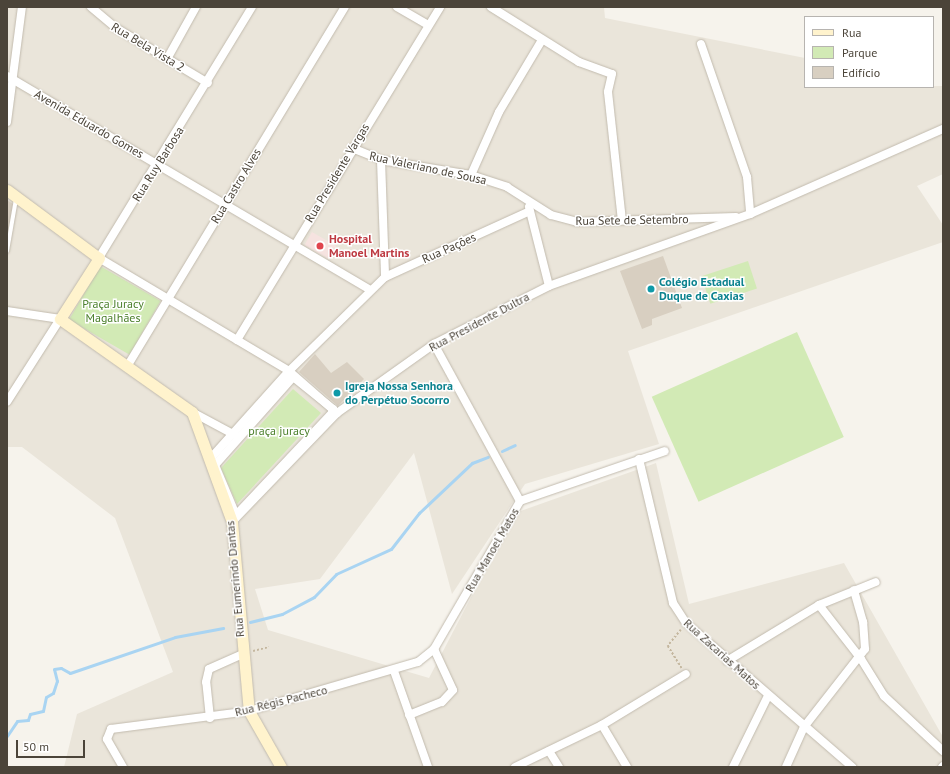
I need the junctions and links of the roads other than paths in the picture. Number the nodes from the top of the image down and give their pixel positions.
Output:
1 (22, 7) edge
2 (92, 7) edge
3 (196, 7) edge
4 (252, 7) edge
5 (345, 7) edge
6 (397, 7) edge
7 (440, 7) edge
8 (492, 7) edge
9 (428, 25) junction
10 (542, 40) junction
11 (701, 44) dead end
12 (166, 59) junction
13 (11, 78) edge
14 (208, 83) junction
15 (7, 122) edge
16 (943, 129) edge
17 (352, 148) junction
18 (380, 160) junction
19 (158, 164) junction
20 (471, 175) junction
21 (7, 190) edge
22 (16, 198) junction
23 (526, 199) junction
24 (225, 204) junction
25 (530, 211) junction
26 (746, 215) junction
27 (622, 220) junction
28 (293, 245) junction
29 (7, 251) edge
30 (99, 258) junction
31 (386, 277) junction
32 (549, 286) junction
33 (370, 290) junction
34 (168, 298) junction
35 (7, 311) edge
36 (60, 319) junction
37 (237, 340) junction
38 (434, 344) junction
39 (128, 365) junction
40 (289, 371) junction
41 (8, 399) edge
42 (335, 411) junction
43 (192, 412) junction
44 (233, 434) junction
45 (665, 451) dead end
46 (210, 459) junction
47 (639, 459) junction
48 (520, 501) junction
49 (232, 522) junction
50 (876, 582) dead end
51 (854, 590) junction
52 (819, 605) junction
53 (434, 649) junction
54 (242, 654) junction
55 (861, 658) junction
56 (727, 661) junction
57 (394, 671) junction
58 (686, 674) road end
59 (768, 696) junction
60 (249, 711) junction
61 (409, 715) junction
62 (210, 718) junction
63 (602, 725) junction
64 (804, 727) junction
65 (549, 751) junction
66 (943, 751) edge
67 (123, 767) edge
68 (281, 767) edge
69 (428, 767) edge
70 (515, 767) edge
71 (559, 767) edge
72 (627, 767) edge
73 (734, 767) edge
74 (786, 767) edge
75 (852, 767) edge

1 - 13 street
2 - 12 street, Rua Bela Vista 2
3 - 12 street
4 - 14 street, Rua Ruy Barbosa
5 - 24 street, Rua Castro Alves
6 - 9 street
7 - 9 street, Rua Presidente Vargas
8 - 10 street
9 - 17 street, Rua Presidente Vargas
10 - 20 street
10 - 27 street
11 - 26 street
12 - 14 street, Rua Bela Vista 2
13 - 15 street
13 - 19 street, Avenida Eduardo Gomes
14 - 19 street, Rua Ruy Barbosa
16 - 26 street, Rua Presidente Dultra
17 - 18 street, Rua Valeriano de Sousa
17 - 28 street, Rua Presidente Vargas
18 - 20 street, Rua Valeriano de Sousa
18 - 31 street
19 - 24 street, Avenida Eduardo Gomes
19 - 30 street, Rua Ruy Barbosa
20 - 23 street, Rua Valeriano de Sousa
21 - 22 street
22 - 29 lane
22 - 30 street
23 - 25 street
23 - 27 street, Rua Sete de Setembro
24 - 28 street, Avenida Eduardo Gomes
24 - 34 street, Rua Castro Alves
25 - 31 street, Rua Pações
25 - 32 street
26 - 27 street, Rua Sete de Setembro
26 - 32 street, Rua Presidente Dultra
28 - 33 street, Avenida Eduardo Gomes
28 - 37 street, Rua Presidente Vargas
30 - 34 street
30 - 36 street, Rua Ruy Barbosa
31 - 33 street, Rua Pações
32 - 38 street, Rua Presidente Dultra
33 - 40 street, Rua Pações
34 - 37 street
34 - 39 street, Rua Castro Alves
35 - 36 street
36 - 39 street
36 - 41 street
37 - 40 street
38 - 42 street, Rua Presidente Dultra
38 - 48 street
39 - 43 street
40 - 42 street
40 - 44 street, Rua Pações
42 - 42 street
42 - 49 street
43 - 44 street
43 - 46 street, Rua Eumerindo Dantas
44 - 46 street, Rua Pações
45 - 47 street, Rua Manoel Matos
46 - 49 street, Rua Eumerindo Dantas
47 - 48 street, Rua Manoel Matos
47 - 56 street, Rua Zacarias Matos
48 - 53 street, Rua Manoel Matos
49 - 54 street, Rua Eumerindo Dantas
50 - 51 street
51 - 52 street
51 - 55 street
52 - 55 street
52 - 56 street
53 - 57 street, Rua Régis Pacheco
53 - 61 street
54 - 60 street, Rua Eumerindo Dantas
54 - 62 street
55 - 64 street
55 - 66 street
56 - 59 street, Rua Zacarias Matos
57 - 60 street, Rua Régis Pacheco
57 - 61 street
58 - 63 street
59 - 64 street, Rua Zacarias Matos
59 - 73 street
60 - 62 street, Rua Régis Pacheco
60 - 68 street
61 - 69 street
62 - 67 street, Rua Régis Pacheco
63 - 65 street
63 - 72 street
64 - 74 street
64 - 75 street, Rua Zacarias Matos
65 - 70 street
65 - 71 street

